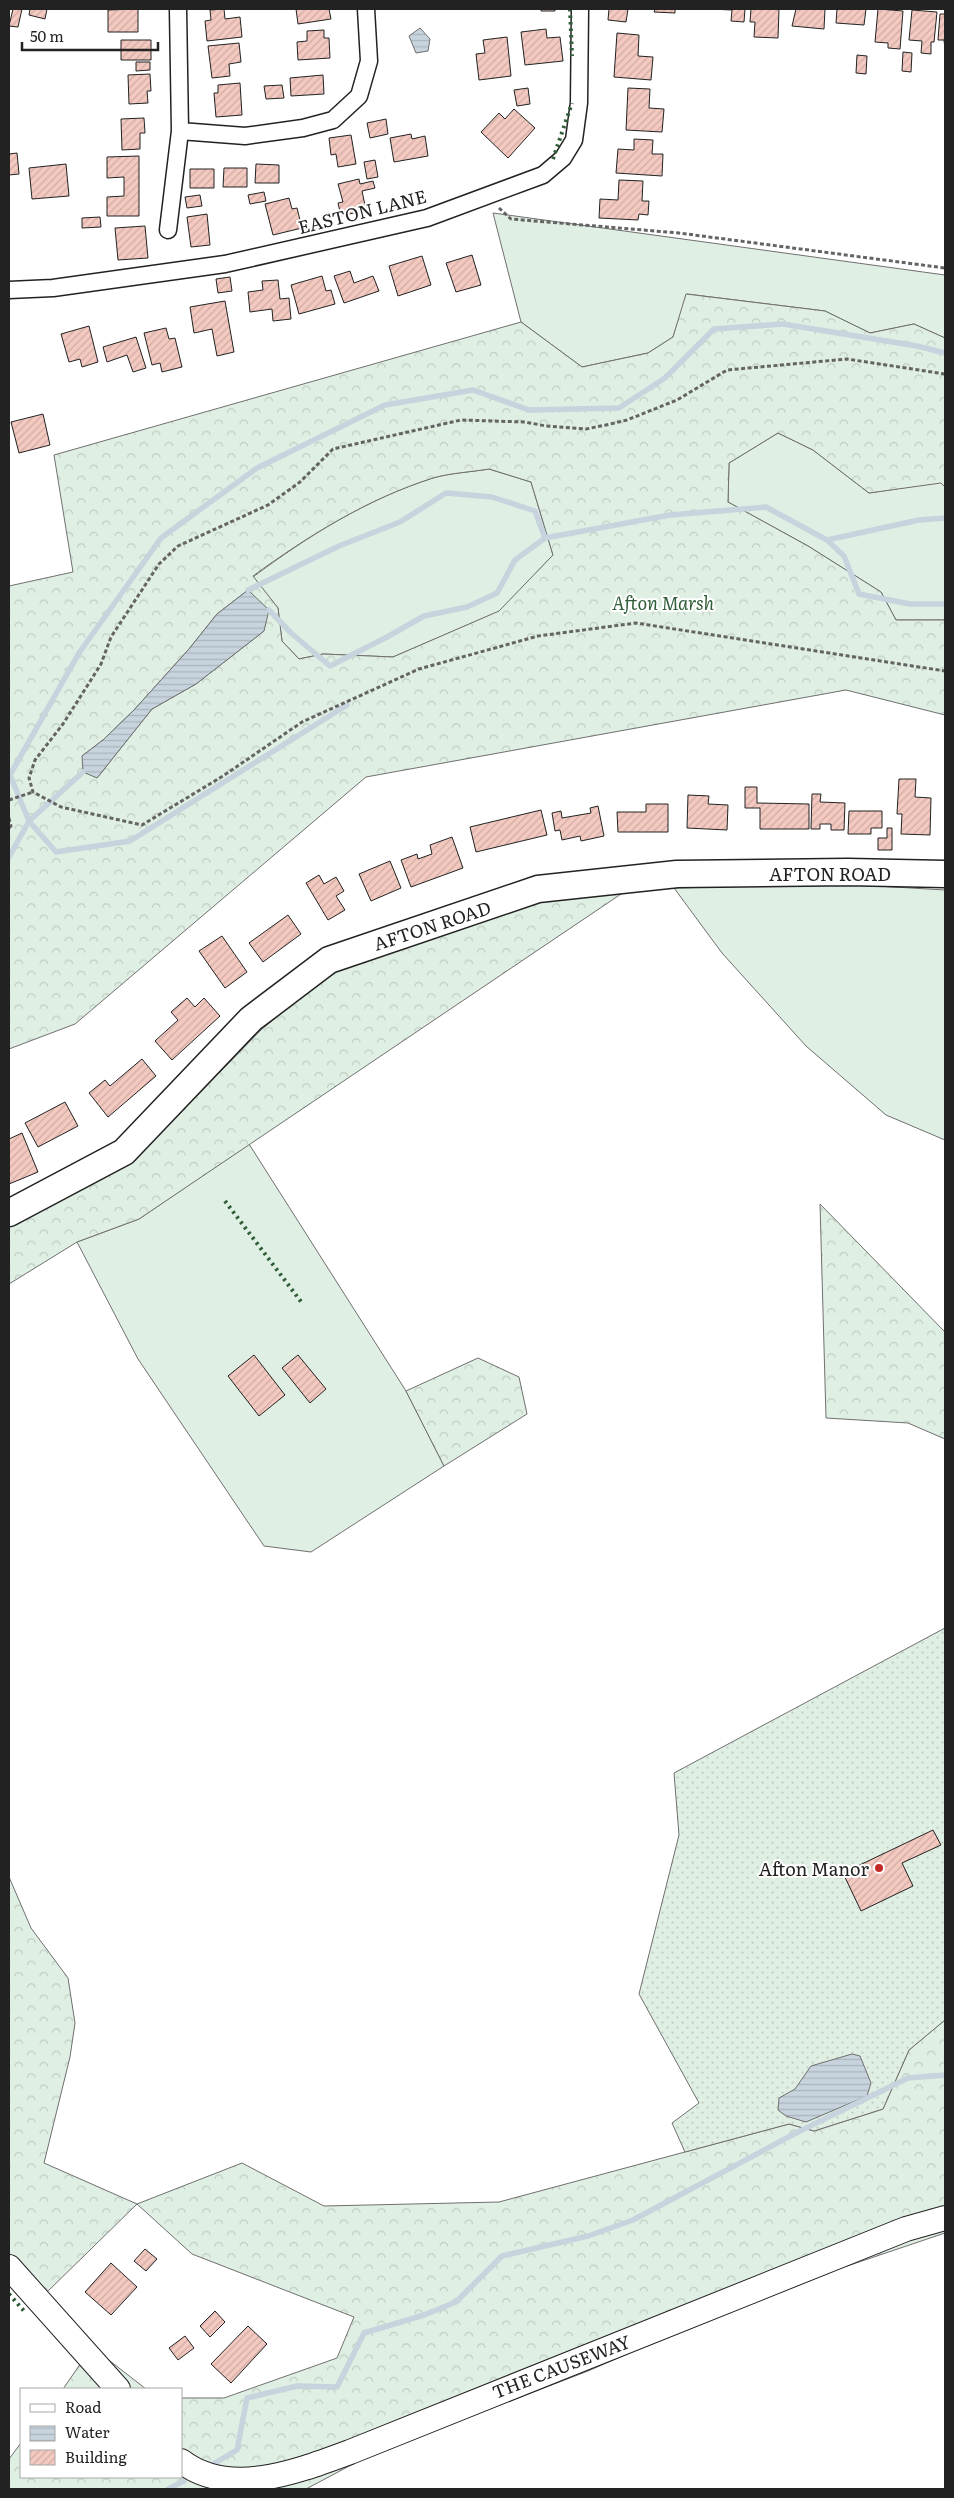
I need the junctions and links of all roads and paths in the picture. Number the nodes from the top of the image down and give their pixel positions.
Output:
1 (178, 9) edge
2 (366, 9) edge
3 (580, 9) edge
4 (180, 132) junction
5 (486, 196) junction
6 (168, 230) dead end
7 (945, 268) edge
8 (9, 290) edge
9 (945, 374) edge
10 (945, 671) edge
11 (33, 792) junction
12 (9, 800) edge
13 (9, 818) edge
14 (9, 828) edge
15 (945, 874) edge
16 (9, 1213) edge
17 (945, 2218) edge
18 (9, 2267) edge
19 (117, 2388) edge
20 (182, 2462) edge

1 - 4 street
2 - 4 street
3 - 5 street, EASTON LANE
4 - 6 street
5 - 7 path
5 - 8 street, EASTON LANE
9 - 11 path
10 - 11 path
11 - 12 path
13 - 14 path
15 - 16 main road, AFTON ROAD
17 - 20 street, THE CAUSEWAY
18 - 19 street

